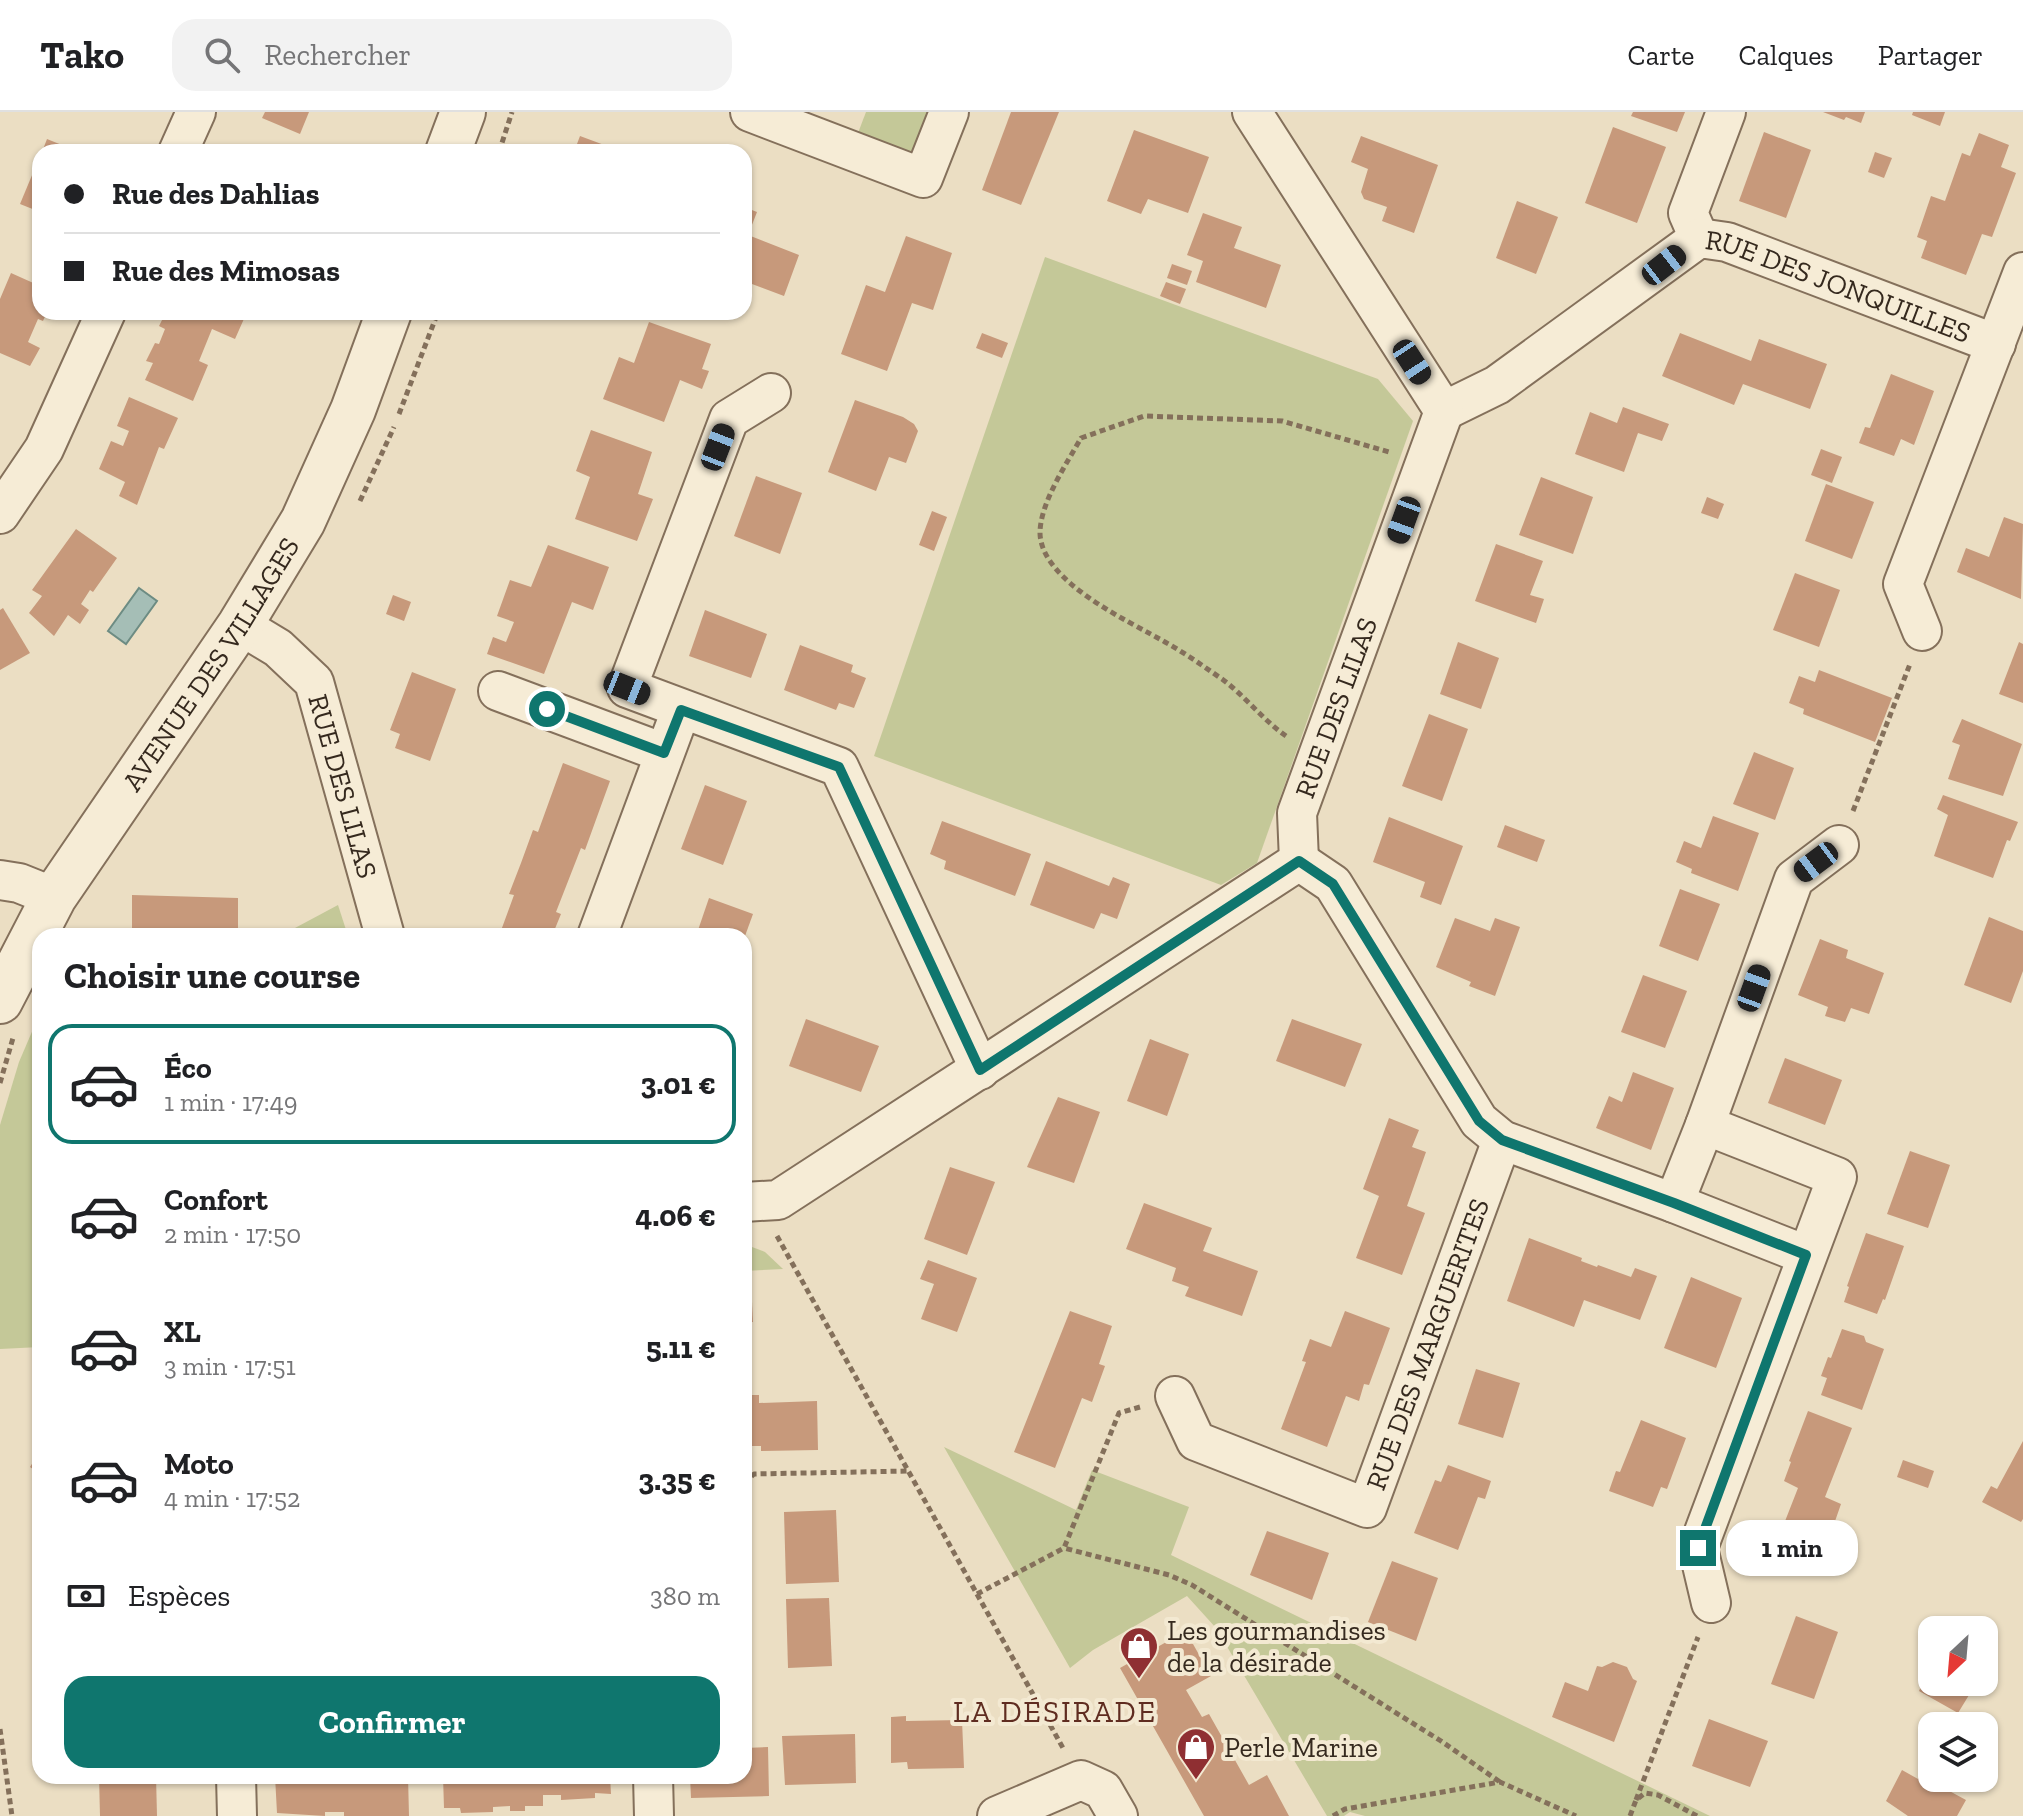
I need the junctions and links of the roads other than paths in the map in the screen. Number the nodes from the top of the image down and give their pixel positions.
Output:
1 (196, 112) edge
2 (463, 112) edge
3 (750, 112) edge
4 (949, 112) edge
5 (1252, 112) edge
6 (1726, 112) edge
7 (833, 126) edge
8 (182, 144) edge
9 (451, 144) edge
10 (1699, 238) junction
11 (2023, 272) edge
12 (102, 320) edge
13 (386, 320) edge
14 (1996, 344) junction
15 (771, 393) dead end
16 (1444, 411) junction
17 (0, 514) edge
18 (240, 625) junction
19 (1922, 631) road end
20 (498, 691) dead end
21 (681, 710) junction
22 (662, 758) junction
23 (1839, 845) road end
24 (1299, 861) junction
25 (0, 880) edge
26 (54, 897) junction
27 (38, 928) edge
28 (383, 928) edge
29 (600, 928) edge
30 (32, 939) edge
31 (0, 1001) edge
32 (980, 1070) junction
33 (1705, 1125) junction
34 (1502, 1140) junction
35 (752, 1202) edge
36 (1674, 1203) junction
37 (1806, 1255) junction
38 (1175, 1396) road end
39 (1711, 1603) road end
40 (236, 1784) edge
41 (653, 1784) edge
42 (1100, 1796) edge
43 (237, 1816) edge
44 (654, 1816) edge
45 (997, 1816) edge

1 - 8 street
2 - 9 street
3 - 7 street
4 - 7 street
5 - 16 street
6 - 10 street
10 - 14 street, RUE DES JONQUILLES
10 - 16 street, RUE DES JONQUILLES
11 - 14 street
12 - 17 street
13 - 18 street, AVENUE DES VILLAGES
14 - 19 street
15 - 21 street
16 - 24 street, RUE DES LILAS
18 - 26 street, AVENUE DES VILLAGES
18 - 28 street, RUE DES LILAS
20 - 22 street
21 - 22 street
21 - 32 street
22 - 29 street
23 - 33 street
24 - 32 street
24 - 34 street
25 - 26 street
26 - 27 street, AVENUE DES VILLAGES
30 - 31 street, AVENUE DES VILLAGES
32 - 35 street
33 - 36 street
33 - 37 street
34 - 36 street
34 - 38 street, RUE DES MARGUERITES
36 - 37 street
37 - 39 street
40 - 43 street
41 - 44 street
42 - 45 street

